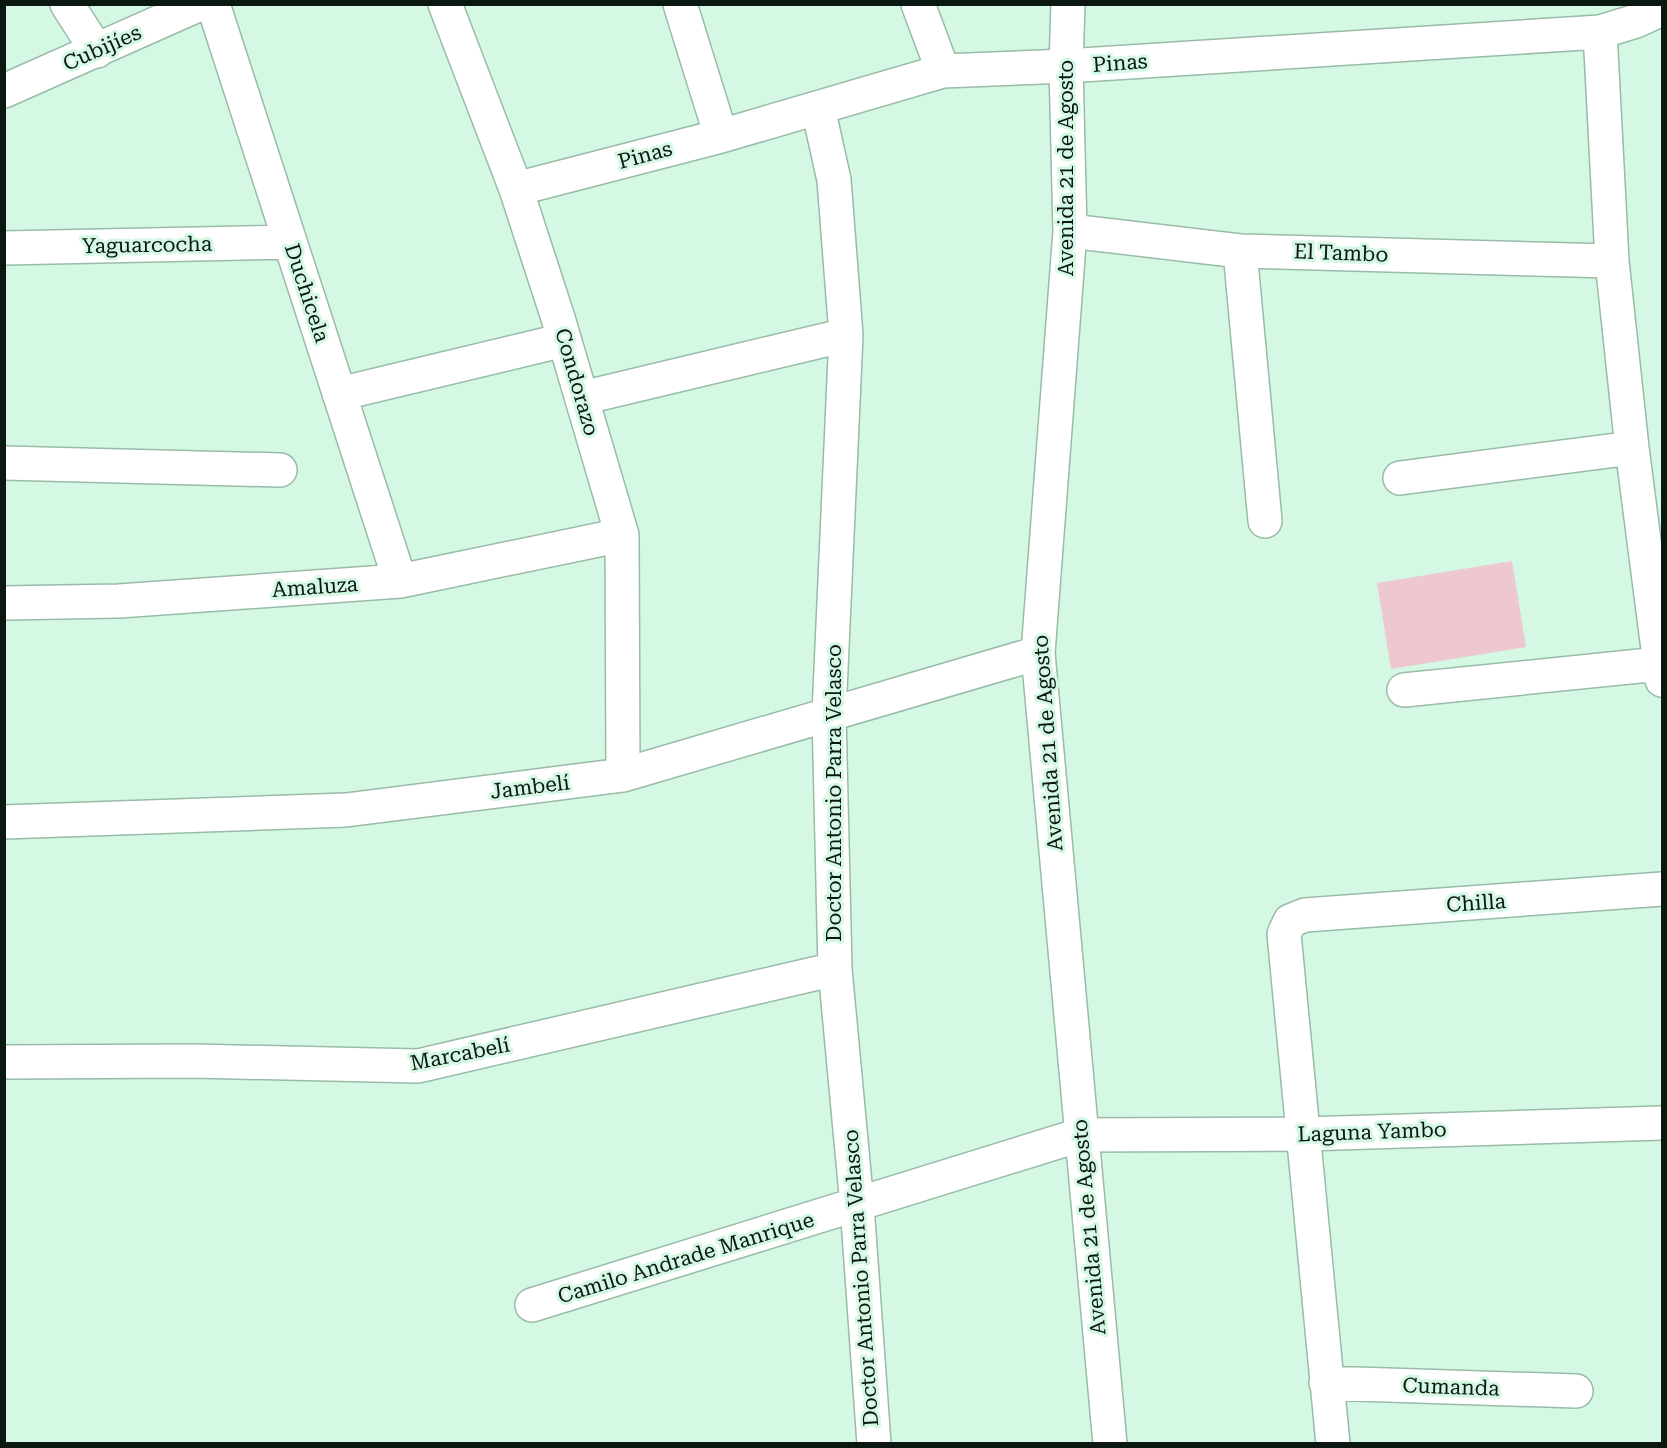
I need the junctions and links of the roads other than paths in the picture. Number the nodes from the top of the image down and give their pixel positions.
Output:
1 (67, 4) edge
2 (200, 4) edge
3 (213, 4) edge
4 (445, 4) edge
5 (680, 4) edge
6 (918, 4) edge
7 (1068, 4) edge
8 (1662, 9) edge
9 (1600, 32) junction
10 (97, 51) junction
11 (1066, 66) junction
12 (942, 71) junction
13 (4, 91) edge
14 (818, 108) junction
15 (721, 136) junction
16 (516, 189) junction
17 (1070, 231) junction
18 (290, 242) junction
19 (4, 248) edge
20 (1240, 250) junction
21 (1612, 261) junction
22 (846, 334) junction
23 (564, 340) junction
24 (339, 394) junction
25 (582, 398) junction
26 (1632, 448) junction
27 (4, 463) edge
28 (280, 470) dead end
29 (1400, 478) dead end
30 (1265, 521) dead end
31 (622, 535) junction
32 (400, 581) junction
33 (4, 603) edge
34 (1038, 653) junction
35 (1661, 672) edge
36 (1404, 690) dead end
37 (829, 714) junction
38 (623, 775) junction
39 (4, 822) edge
40 (1662, 889) edge
41 (835, 969) junction
42 (4, 1062) edge
43 (1662, 1123) edge
44 (1304, 1134) junction
45 (1080, 1135) junction
46 (857, 1205) junction
47 (532, 1305) dead end
48 (1326, 1383) junction
49 (1576, 1391) dead end
50 (874, 1443) edge
51 (1110, 1443) edge
52 (1333, 1443) edge

1 - 10 street
2 - 10 street, Cubijíes
3 - 18 street, Duchicela
4 - 16 street, Condorazo
5 - 15 street
6 - 12 street
7 - 11 street, Avenida 21 de Agosto
8 - 9 street, Pinas
9 - 11 street, Pinas
9 - 21 street
10 - 13 street, Cubijíes
11 - 12 street, Pinas
11 - 17 street, Avenida 21 de Agosto
12 - 14 street, Pinas
14 - 15 street, Pinas
14 - 22 street, Doctor Antonio Parra Velasco
15 - 16 street, Pinas
16 - 23 street, Condorazo
17 - 20 street, El Tambo
17 - 34 street, Avenida 21 de Agosto
18 - 19 street, Yaguarcocha
18 - 24 street, Duchicela
20 - 21 street, El Tambo
20 - 30 street
21 - 26 street
22 - 25 street
22 - 37 street, Doctor Antonio Parra Velasco
23 - 24 street
23 - 25 street, Condorazo
24 - 32 street, Duchicela
25 - 31 street, Condorazo
26 - 29 street
26 - 35 street
27 - 28 street
31 - 32 street, Amaluza
31 - 38 street, Condorazo
32 - 33 street, Amaluza
34 - 37 street, Jambelí
34 - 45 street, Avenida 21 de Agosto
35 - 36 street
37 - 38 street, Jambelí
37 - 41 street, Doctor Antonio Parra Velasco
38 - 39 street, Jambelí
40 - 44 street, Chilla
41 - 42 street, Marcabelí
41 - 46 street, Doctor Antonio Parra Velasco
43 - 44 street, Laguna Yambo
44 - 45 street, Laguna Yambo
44 - 48 street
45 - 46 street, Camilo Andrade Manrique
45 - 51 street, Avenida 21 de Agosto
46 - 47 street, Camilo Andrade Manrique
46 - 50 street, Doctor Antonio Parra Velasco
48 - 49 street, Cumanda
48 - 52 street

